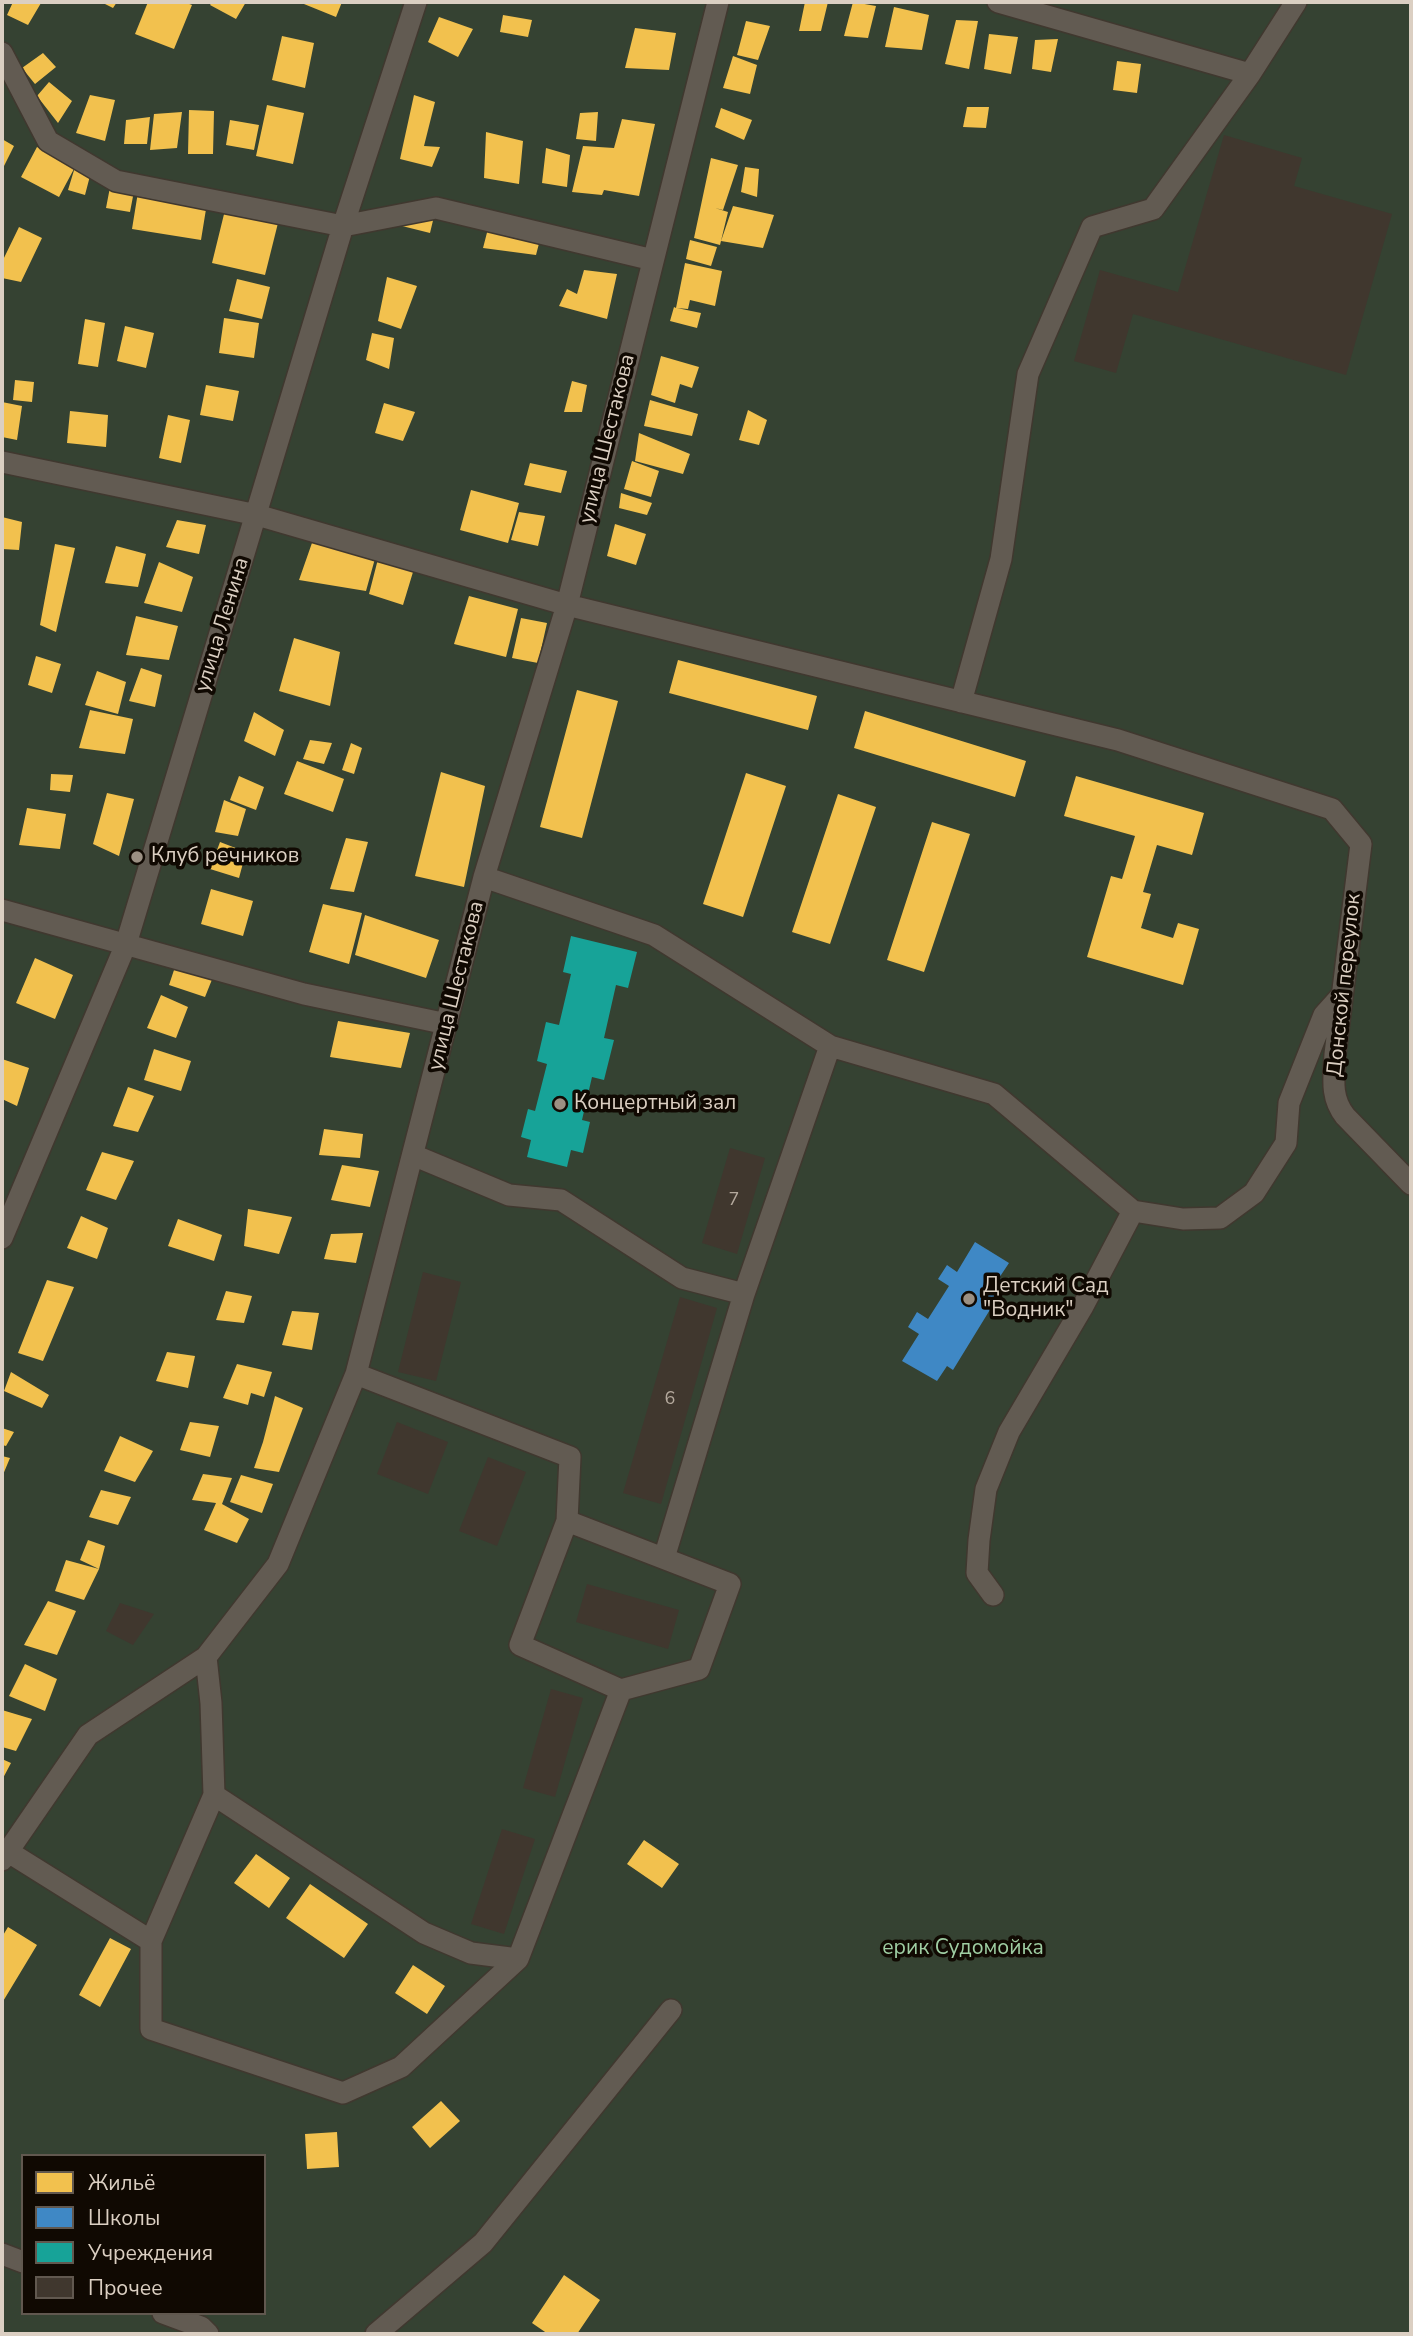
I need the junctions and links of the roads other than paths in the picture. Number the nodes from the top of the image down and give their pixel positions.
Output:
1 (416, 2) edge
2 (718, 2) edge
3 (1001, 2) edge
4 (1296, 2) edge
5 (2, 53) edge
6 (1250, 74) junction
7 (343, 226) junction
8 (653, 260) junction
9 (2, 462) edge
10 (257, 515) junction
11 (566, 605) junction
12 (961, 702) junction
13 (484, 877) junction
14 (2, 910) edge
15 (126, 944) junction
16 (1342, 995) junction
17 (447, 1024) junction
18 (830, 1046) junction
19 (413, 1155) junction
20 (1411, 1184) edge
21 (1133, 1211) junction
22 (2, 1238) edge
23 (744, 1293) junction
24 (356, 1374) junction
25 (567, 1521) junction
26 (664, 1558) junction
27 (993, 1595) dead end
28 (206, 1657) junction
29 (621, 1690) junction
30 (214, 1795) junction
31 (4, 1856) edge
32 (151, 1941) junction
33 (518, 1959) junction
34 (671, 2010) dead end
35 (2, 2254) edge
36 (21, 2261) edge
37 (168, 2315) edge
38 (208, 2334) edge
39 (376, 2334) edge

1 - 7 street, улица Ленина
2 - 8 street, улица Шестакова
3 - 6 street
4 - 6 street
5 - 7 street
6 - 12 street
7 - 8 street
7 - 10 street, улица Ленина
8 - 11 street, улица Шестакова
9 - 10 street
10 - 11 street
10 - 15 street, улица Ленина
11 - 12 street
11 - 13 street, улица Шестакова
12 - 16 street, Донской переулок
13 - 17 street, улица Шестакова
13 - 18 street
14 - 15 street
15 - 17 street
15 - 22 street, улица Ленина
16 - 20 street, Донской переулок
16 - 21 street
17 - 19 street, улица Шестакова
18 - 21 street
18 - 23 street
19 - 23 street
19 - 24 street, улица Шестакова
21 - 27 street
23 - 26 street
24 - 25 street
24 - 28 street, улица Шестакова
25 - 26 street
25 - 29 street
26 - 29 street
28 - 30 street
28 - 31 street, улица Шестакова
29 - 33 street
30 - 32 street
30 - 33 street
31 - 32 street
32 - 33 street
34 - 39 street
35 - 36 street
37 - 38 street

